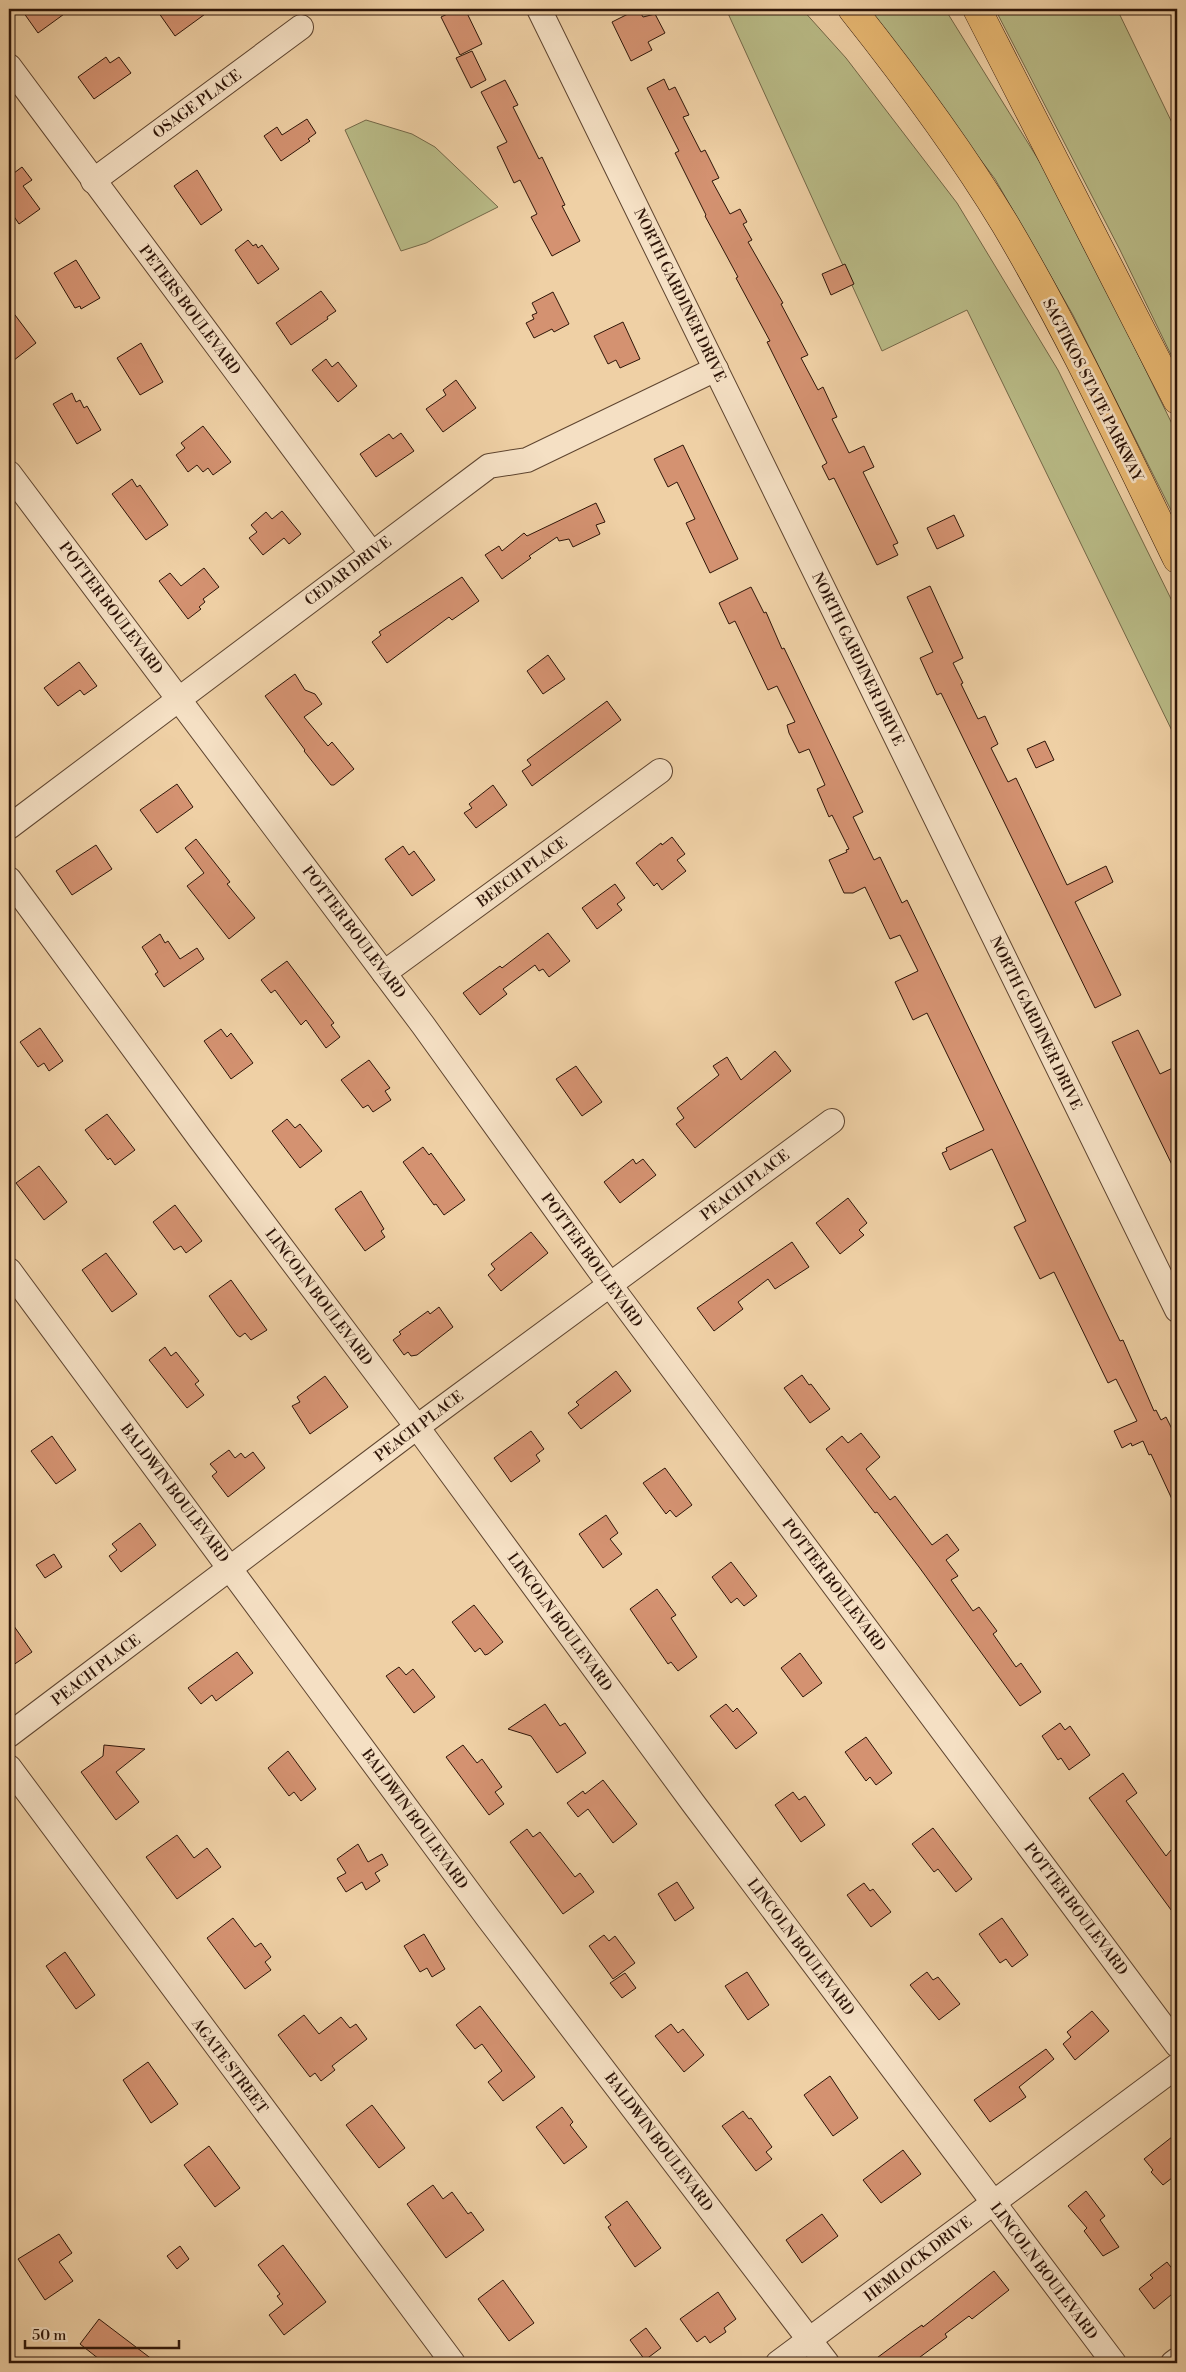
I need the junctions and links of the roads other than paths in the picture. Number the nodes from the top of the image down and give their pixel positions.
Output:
1 (539, 9) edge
2 (833, 9) edge
3 (852, 9) edge
4 (957, 9) edge
5 (977, 9) edge
6 (301, 27) dead end
7 (9, 66) edge
8 (93, 181) junction
9 (1004, 223) junction
10 (716, 369) junction
11 (1175, 395) edge
12 (9, 473) edge
13 (372, 554) junction
14 (1177, 559) edge
15 (180, 699) junction
16 (660, 772) dead end
17 (9, 827) edge
18 (9, 879) edge
19 (384, 973) junction
20 (832, 1121) dead end
21 (9, 1270) edge
22 (610, 1285) junction
23 (1177, 1310) edge
24 (417, 1427) junction
25 (231, 1568) junction
26 (9, 1735) edge
27 (9, 1767) edge
28 (1177, 2045) edge
29 (1177, 2066) edge
30 (993, 2203) junction
31 (810, 2340) junction
32 (1177, 2360) edge
33 (453, 2363) edge
34 (778, 2363) edge
35 (827, 2363) edge
36 (1114, 2363) edge
37 (1173, 2363) edge

1 - 10 street, NORTH GARDINER DRIVE
2 - 9 highway
3 - 9 highway
4 - 11 highway
5 - 11 highway
6 - 8 street, OSAGE PLACE
7 - 8 street, PETERS BOULEVARD
8 - 13 street, PETERS BOULEVARD
9 - 14 highway, SAGTIKOS STATE PARKWAY
10 - 13 street, CEDAR DRIVE
10 - 23 street, NORTH GARDINER DRIVE
12 - 15 street, POTTER BOULEVARD
13 - 15 street, CEDAR DRIVE
15 - 17 street, CEDAR DRIVE
15 - 19 street, POTTER BOULEVARD
16 - 19 street, BEECH PLACE
18 - 24 street, LINCOLN BOULEVARD
19 - 22 street, POTTER BOULEVARD
20 - 22 street, PEACH PLACE
21 - 25 street, BALDWIN BOULEVARD
22 - 24 street, PEACH PLACE
22 - 28 street, POTTER BOULEVARD
24 - 25 street, PEACH PLACE
24 - 30 street, LINCOLN BOULEVARD
25 - 26 street, PEACH PLACE
25 - 31 street, BALDWIN BOULEVARD
27 - 33 street, AGATE STREET
29 - 30 street, HEMLOCK DRIVE
30 - 31 street, HEMLOCK DRIVE
30 - 36 street, LINCOLN BOULEVARD
31 - 34 street, HEMLOCK DRIVE
31 - 35 street, BALDWIN BOULEVARD
32 - 37 street

